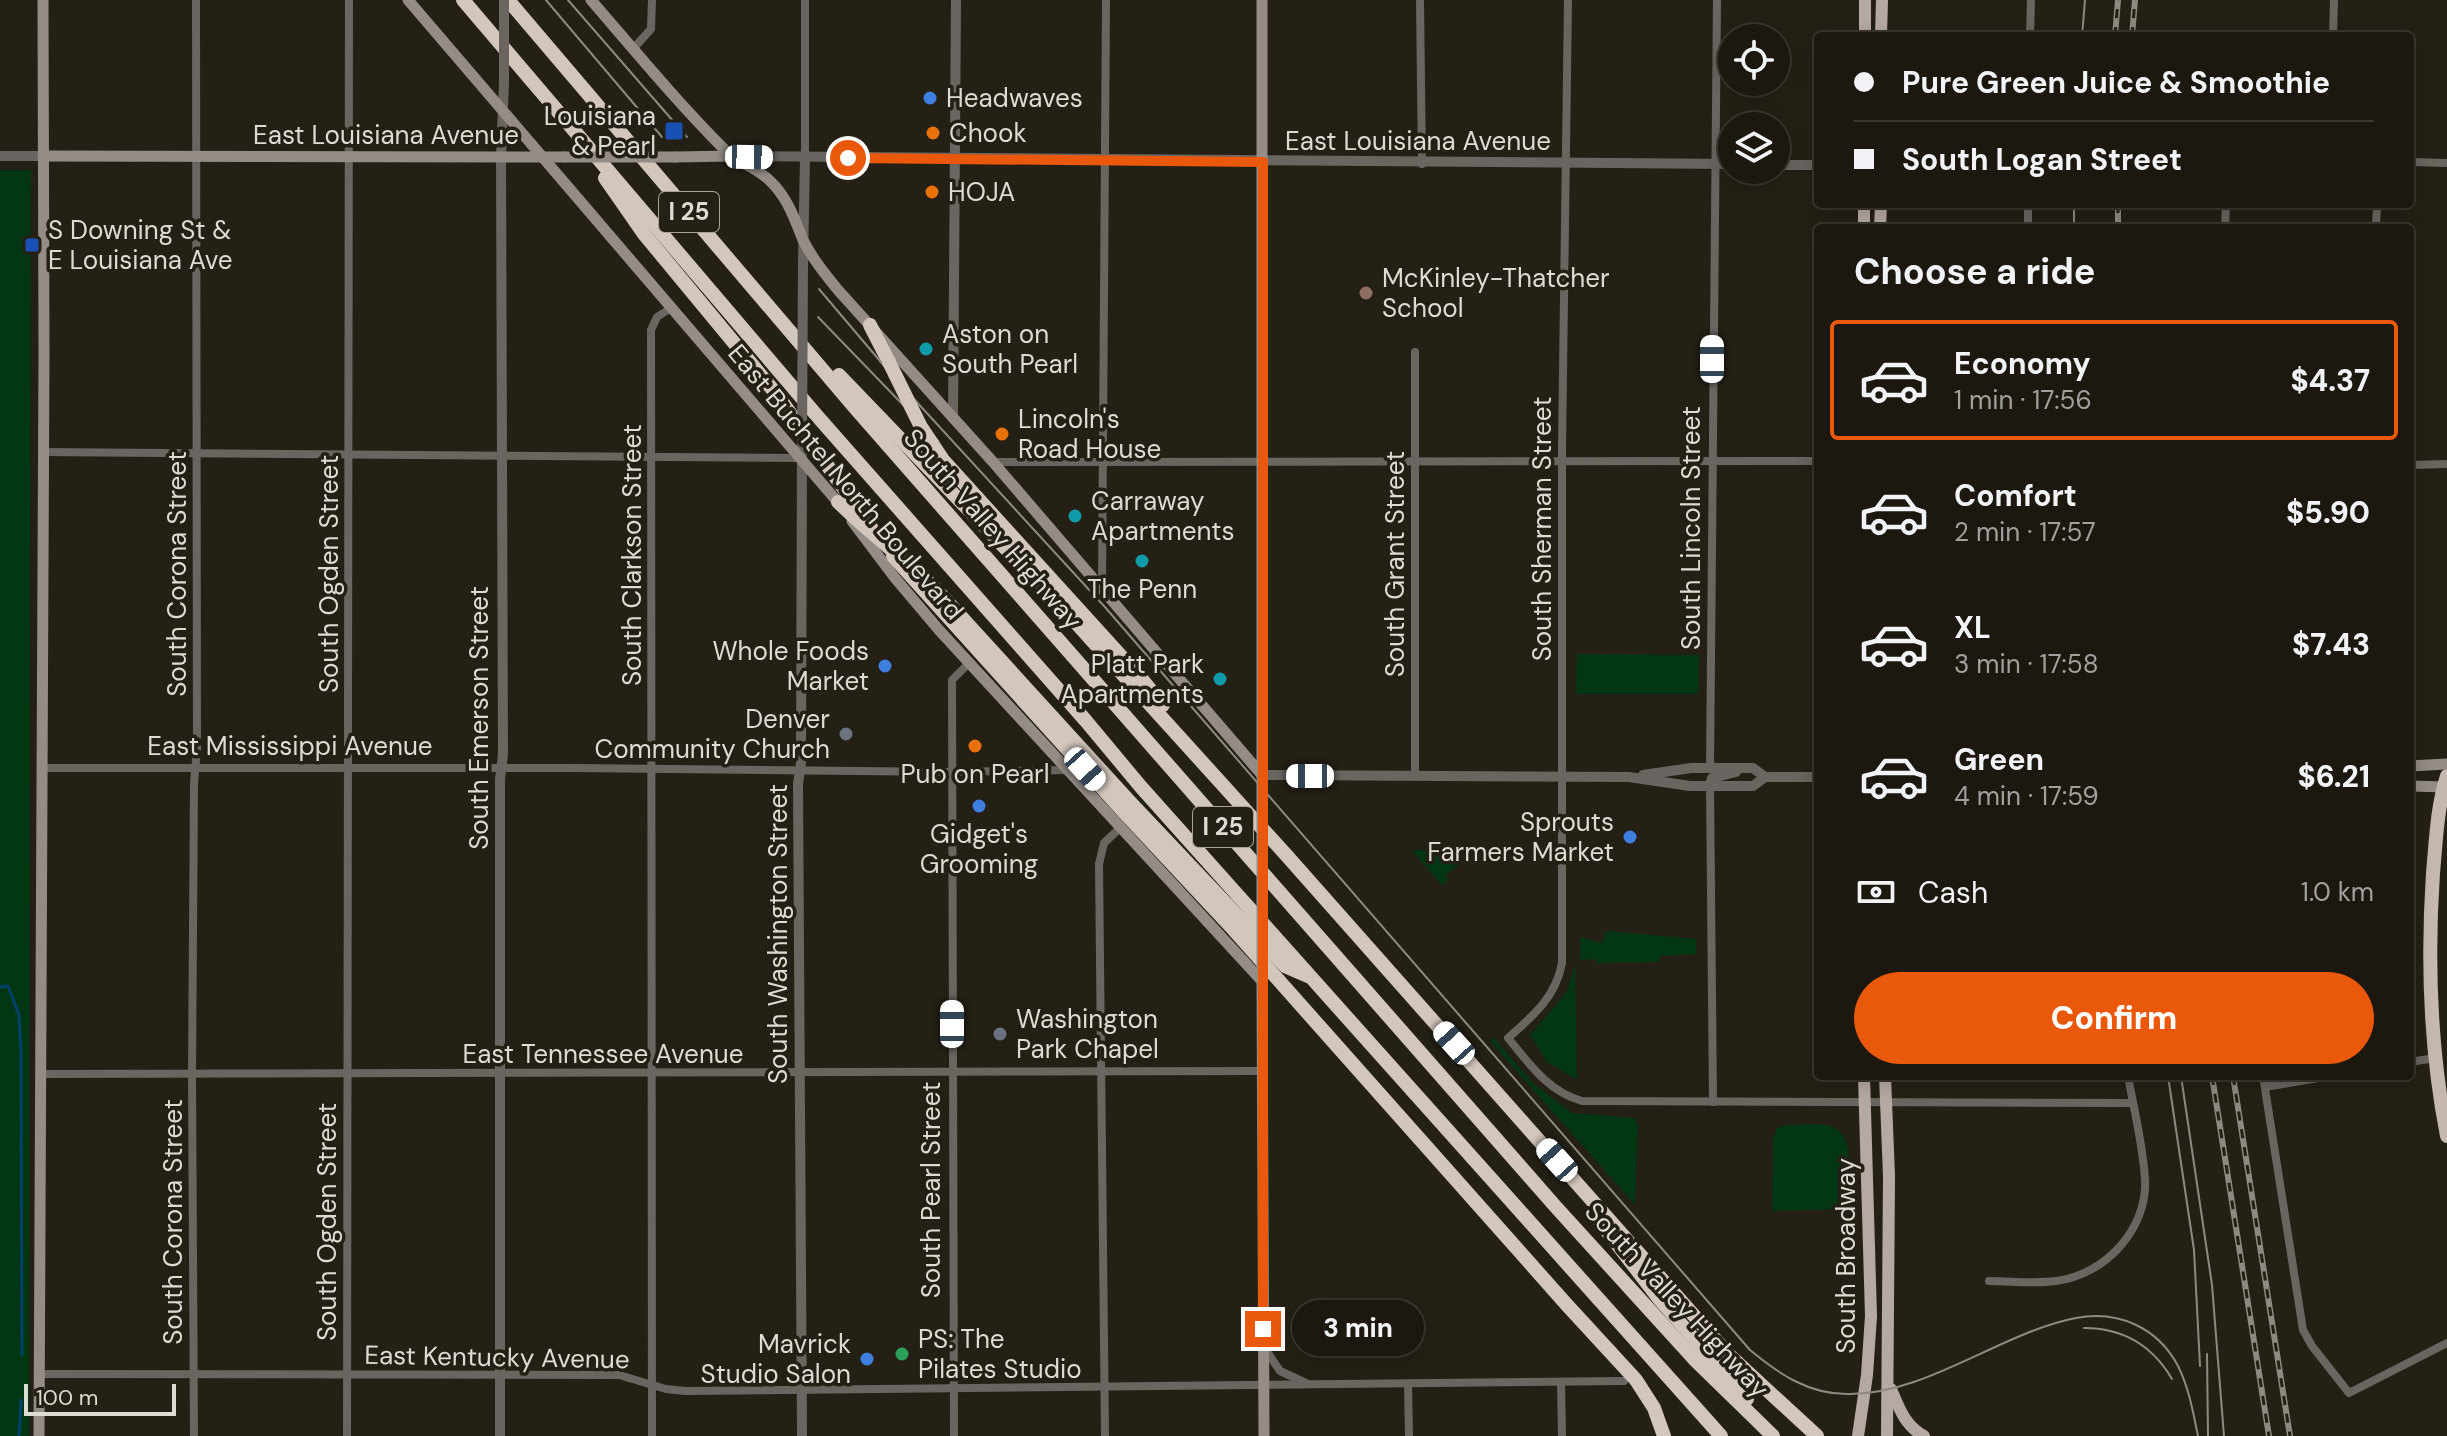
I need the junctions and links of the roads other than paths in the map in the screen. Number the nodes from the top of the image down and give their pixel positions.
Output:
1 (43, 0) edge
2 (196, 0) edge
3 (349, 0) edge
4 (408, 0) edge
5 (463, 0) edge
6 (506, 0) edge
7 (591, 0) edge
8 (652, 0) edge
9 (805, 0) edge
10 (956, 0) edge
11 (1106, 0) edge
12 (1262, 0) edge
13 (1420, 0) edge
14 (1568, 0) edge
15 (1717, 0) edge
16 (1865, 0) edge
17 (1882, 0) edge
18 (2031, 0) edge
19 (2334, 0) edge
20 (1865, 32) edge
21 (1881, 32) edge
22 (2030, 32) edge
23 (2333, 32) edge
24 (633, 49) junction
25 (551, 103) junction
26 (502, 109) junction
27 (0, 156) edge
28 (43, 156) junction
29 (197, 156) junction
30 (349, 156) junction
31 (732, 156) junction
32 (501, 157) junction
33 (805, 157) junction
34 (544, 158) junction
35 (955, 159) junction
36 (1106, 160) junction
37 (1263, 162) junction
38 (2414, 162) edge
39 (2447, 163) edge
40 (1422, 164) junction
41 (1566, 164) junction
42 (1714, 164) junction
43 (1718, 164) edge
44 (1790, 165) edge
45 (1814, 165) edge
46 (804, 240) junction
47 (755, 289) junction
48 (671, 308) junction
49 (870, 325) junction
50 (1415, 352) dead end
51 (953, 418) junction
52 (42, 452) junction
53 (196, 454) junction
54 (350, 456) junction
55 (502, 456) junction
56 (652, 456) junction
57 (802, 458) junction
58 (1562, 461) junction
59 (1711, 461) junction
60 (1814, 461) edge
61 (993, 462) junction
62 (1104, 462) junction
63 (1261, 462) junction
64 (1415, 462) junction
65 (2447, 464) edge
66 (2414, 465) edge
67 (838, 502) junction
68 (1102, 587) junction
69 (969, 663) junction
70 (2447, 764) edge
71 (2414, 766) edge
72 (196, 767) junction
73 (41, 768) junction
74 (348, 768) junction
75 (502, 768) junction
76 (1710, 768) junction
77 (1753, 768) junction
78 (651, 769) junction
79 (800, 770) junction
80 (1067, 770) junction
81 (951, 772) junction
82 (1415, 776) junction
83 (1561, 776) junction
84 (1629, 777) junction
85 (1765, 777) junction
86 (1814, 777) edge
87 (1262, 779) junction
88 (2446, 783) edge
89 (1710, 786) junction
90 (2414, 786) edge
91 (1120, 828) junction
92 (1288, 857) junction
93 (1262, 977) junction
94 (1315, 979) junction
95 (2435, 1058) junction
96 (2414, 1061) edge
97 (1262, 1071) junction
98 (1103, 1072) junction
99 (499, 1073) junction
100 (952, 1073) junction
101 (40, 1074) junction
102 (347, 1074) junction
103 (800, 1074) junction
104 (192, 1075) junction
105 (651, 1075) junction
106 (1864, 1080) edge
107 (1885, 1080) edge
108 (2129, 1080) edge
109 (2264, 1080) edge
110 (2306, 1080) edge
111 (2265, 1087) junction
112 (1713, 1102) junction
113 (1865, 1102) junction
114 (1886, 1103) junction
115 (2133, 1103) junction
116 (1516, 1113) junction
117 (2447, 1136) edge
118 (1989, 1281) dead end
119 (1263, 1340) junction
120 (2447, 1343) edge
121 (40, 1374) junction
122 (194, 1374) junction
123 (347, 1374) junction
124 (500, 1375) junction
125 (1624, 1381) dead end
126 (1561, 1382) junction
127 (1888, 1382) junction
128 (1408, 1384) junction
129 (652, 1385) junction
130 (1264, 1386) junction
131 (1314, 1386) junction
132 (1105, 1387) junction
133 (953, 1388) junction
134 (802, 1389) junction
135 (39, 1436) edge
136 (194, 1436) edge
137 (347, 1436) edge
138 (500, 1436) edge
139 (652, 1436) edge
140 (802, 1436) edge
141 (954, 1436) edge
142 (1105, 1436) edge
143 (1264, 1436) edge
144 (1409, 1436) edge
145 (1562, 1436) edge
146 (1664, 1436) edge
147 (1721, 1436) edge
148 (1776, 1436) edge
149 (1817, 1436) edge
150 (1858, 1436) edge
151 (1887, 1436) edge
152 (1924, 1436) edge

1 - 28 main road
2 - 29 street, South Corona Street
3 - 30 street, South Ogden Street
4 - 26 main road, East Buchtel North Boulevard
5 - 25 highway, I 25
6 - 26 street, South Emerson Street, bridge
6 - 47 highway, South Valley Highway / I 25
7 - 24 main road
8 - 24 street
9 - 33 street, South Washington Street
10 - 35 street
11 - 36 street
12 - 37 main road
13 - 40 street
14 - 41 street, South Sherman Street
15 - 42 street, South Lincoln Street
16 - 20 main road
17 - 21 main road
18 - 22 street
19 - 23 street
24 - 31 main road
25 - 94 highway, I 25
25 - 146 highway
26 - 32 street, South Emerson Street
26 - 34 main road, East Buchtel North Boulevard
27 - 28 street, East Louisiana Avenue
28 - 29 main road, East Louisiana Avenue
28 - 52 main road
29 - 30 main road, East Louisiana Avenue
29 - 53 street, South Corona Street
30 - 32 main road, East Louisiana Avenue
30 - 54 street, South Ogden Street
31 - 33 street, East Louisiana Avenue
31 - 34 main road, East Louisiana Avenue, bridge
31 - 46 main road
32 - 34 main road, East Louisiana Avenue
32 - 55 street, South Emerson Street
33 - 35 street, East Louisiana Avenue
33 - 46 street, South Washington Street
34 - 48 main road, East Buchtel North Boulevard
35 - 36 street, East Louisiana Avenue
35 - 51 street
36 - 37 street, East Louisiana Avenue
36 - 62 street
37 - 40 street, East Louisiana Avenue
37 - 63 main road
38 - 39 street
40 - 41 street, East Louisiana Avenue
41 - 42 street, East Louisiana Avenue
41 - 58 street, South Sherman Street
42 - 43 street, East Louisiana Avenue
42 - 59 street, South Lincoln Street
44 - 45 street
46 - 49 main road
46 - 57 street, South Washington Street, bridge
47 - 92 highway
47 - 148 highway, South Valley Highway / I 25
48 - 56 street, South Clarkson Street
48 - 57 main road, East Buchtel North Boulevard
49 - 51 main road
49 - 92 highway, bridge
50 - 64 street, South Grant Street
51 - 61 main road
52 - 53 street
52 - 73 main road
53 - 54 street
53 - 72 street, South Corona Street
54 - 55 street
54 - 74 street, South Ogden Street
55 - 56 street
55 - 75 street, South Emerson Street
56 - 57 street
56 - 78 street, South Clarkson Street
57 - 67 main road, East Buchtel North Boulevard
57 - 79 street, South Washington Street
58 - 59 street
58 - 64 street
58 - 83 street, South Sherman Street
59 - 60 street
59 - 76 street, South Lincoln Street
61 - 62 street
61 - 68 main road
62 - 63 street
62 - 68 street
63 - 64 street
63 - 87 main road
64 - 82 street, South Grant Street
65 - 66 street
67 - 69 main road, East Buchtel North Boulevard
67 - 94 highway, bridge
68 - 87 main road
69 - 80 main road, East Buchtel North Boulevard
69 - 81 street, South Pearl Street
70 - 71 main road
72 - 73 street, East Mississippi Avenue
72 - 74 street, East Mississippi Avenue
72 - 104 street, South Corona Street
73 - 101 main road
74 - 75 street, East Mississippi Avenue
74 - 102 street, South Ogden Street
75 - 78 street, East Mississippi Avenue
75 - 99 street, South Emerson Street
76 - 77 street
76 - 84 street
77 - 85 street
77 - 89 street
78 - 79 street, East Mississippi Avenue
78 - 105 street, South Clarkson Street
79 - 81 street, East Mississippi Avenue
79 - 103 street, South Washington Street
80 - 81 street, East Mississippi Avenue
80 - 91 main road, East Buchtel North Boulevard
81 - 100 street, South Pearl Street
82 - 83 street
82 - 87 street
83 - 84 street
83 - 112 street, South Sherman Street
84 - 89 street
85 - 86 street
85 - 89 street
87 - 93 main road, bridge
88 - 90 main road
88 - 95 highway
89 - 112 street
91 - 93 main road, East Buchtel North Boulevard
91 - 98 street
92 - 116 highway
93 - 97 main road
94 - 147 highway, I 25
95 - 96 street
95 - 117 highway
97 - 98 street, East Tennessee Avenue
97 - 119 main road
98 - 100 street, East Tennessee Avenue
98 - 132 street
99 - 102 street, East Tennessee Avenue
99 - 105 street, East Tennessee Avenue
99 - 124 street, South Emerson Street
100 - 103 street, East Tennessee Avenue
100 - 133 street, South Pearl Street
101 - 104 street, East Tennessee Avenue
101 - 121 main road
102 - 104 street, East Tennessee Avenue
102 - 123 street, South Ogden Street
103 - 105 street, East Tennessee Avenue
103 - 134 street, South Washington Street
104 - 122 street, South Corona Street
105 - 129 street, South Clarkson Street
106 - 113 main road, South Broadway
107 - 114 main road, South Broadway
108 - 115 street
109 - 111 street
110 - 111 street
111 - 120 street
112 - 113 street
113 - 114 street
113 - 150 main road, South Broadway
114 - 115 street
114 - 127 main road, South Broadway
115 - 118 street
116 - 148 highway
116 - 149 highway
119 - 130 main road
119 - 131 street
121 - 122 street, East Kentucky Avenue
121 - 135 main road
122 - 123 street, East Kentucky Avenue
122 - 136 street, South Corona Street
123 - 124 street, East Kentucky Avenue
123 - 137 street, South Ogden Street
124 - 129 street, East Kentucky Avenue
124 - 138 street, South Emerson Street
125 - 126 street, East Kentucky Avenue
126 - 128 street, East Kentucky Avenue
126 - 145 street
127 - 151 main road, South Broadway
127 - 152 main road
128 - 131 street, East Kentucky Avenue
128 - 144 street
129 - 134 street, East Kentucky Avenue
129 - 139 street, South Clarkson Street
130 - 131 street, East Kentucky Avenue
130 - 132 street, East Kentucky Avenue
130 - 143 main road
132 - 133 street, East Kentucky Avenue
132 - 142 street
133 - 134 street, East Kentucky Avenue
133 - 141 street, South Pearl Street
134 - 140 street, South Washington Street

